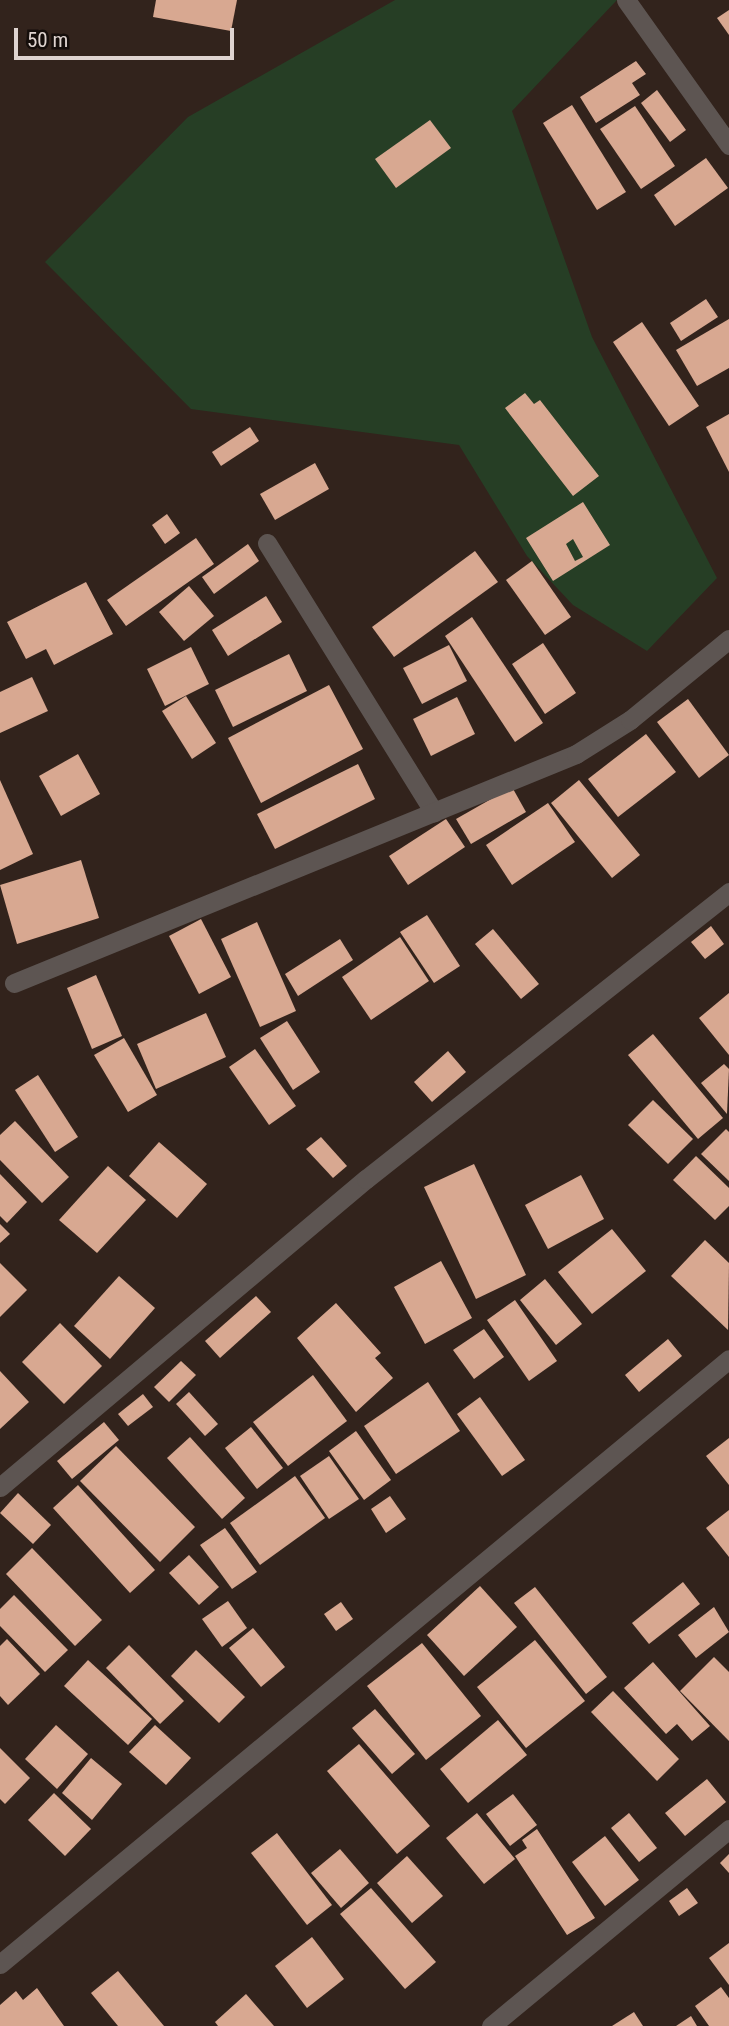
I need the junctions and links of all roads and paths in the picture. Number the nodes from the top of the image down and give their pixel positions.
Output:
1 (625, 0) edge
2 (729, 145) edge
3 (267, 542) dead end
4 (729, 639) edge
5 (434, 812) junction
6 (729, 892) edge
7 (14, 983) dead end
8 (729, 1359) edge
9 (0, 1487) edge
10 (729, 1829) edge
11 (0, 1964) edge
12 (491, 2026) edge

1 - 2 street
3 - 5 street
4 - 5 street
5 - 7 street
6 - 9 street
8 - 11 street
10 - 12 street

